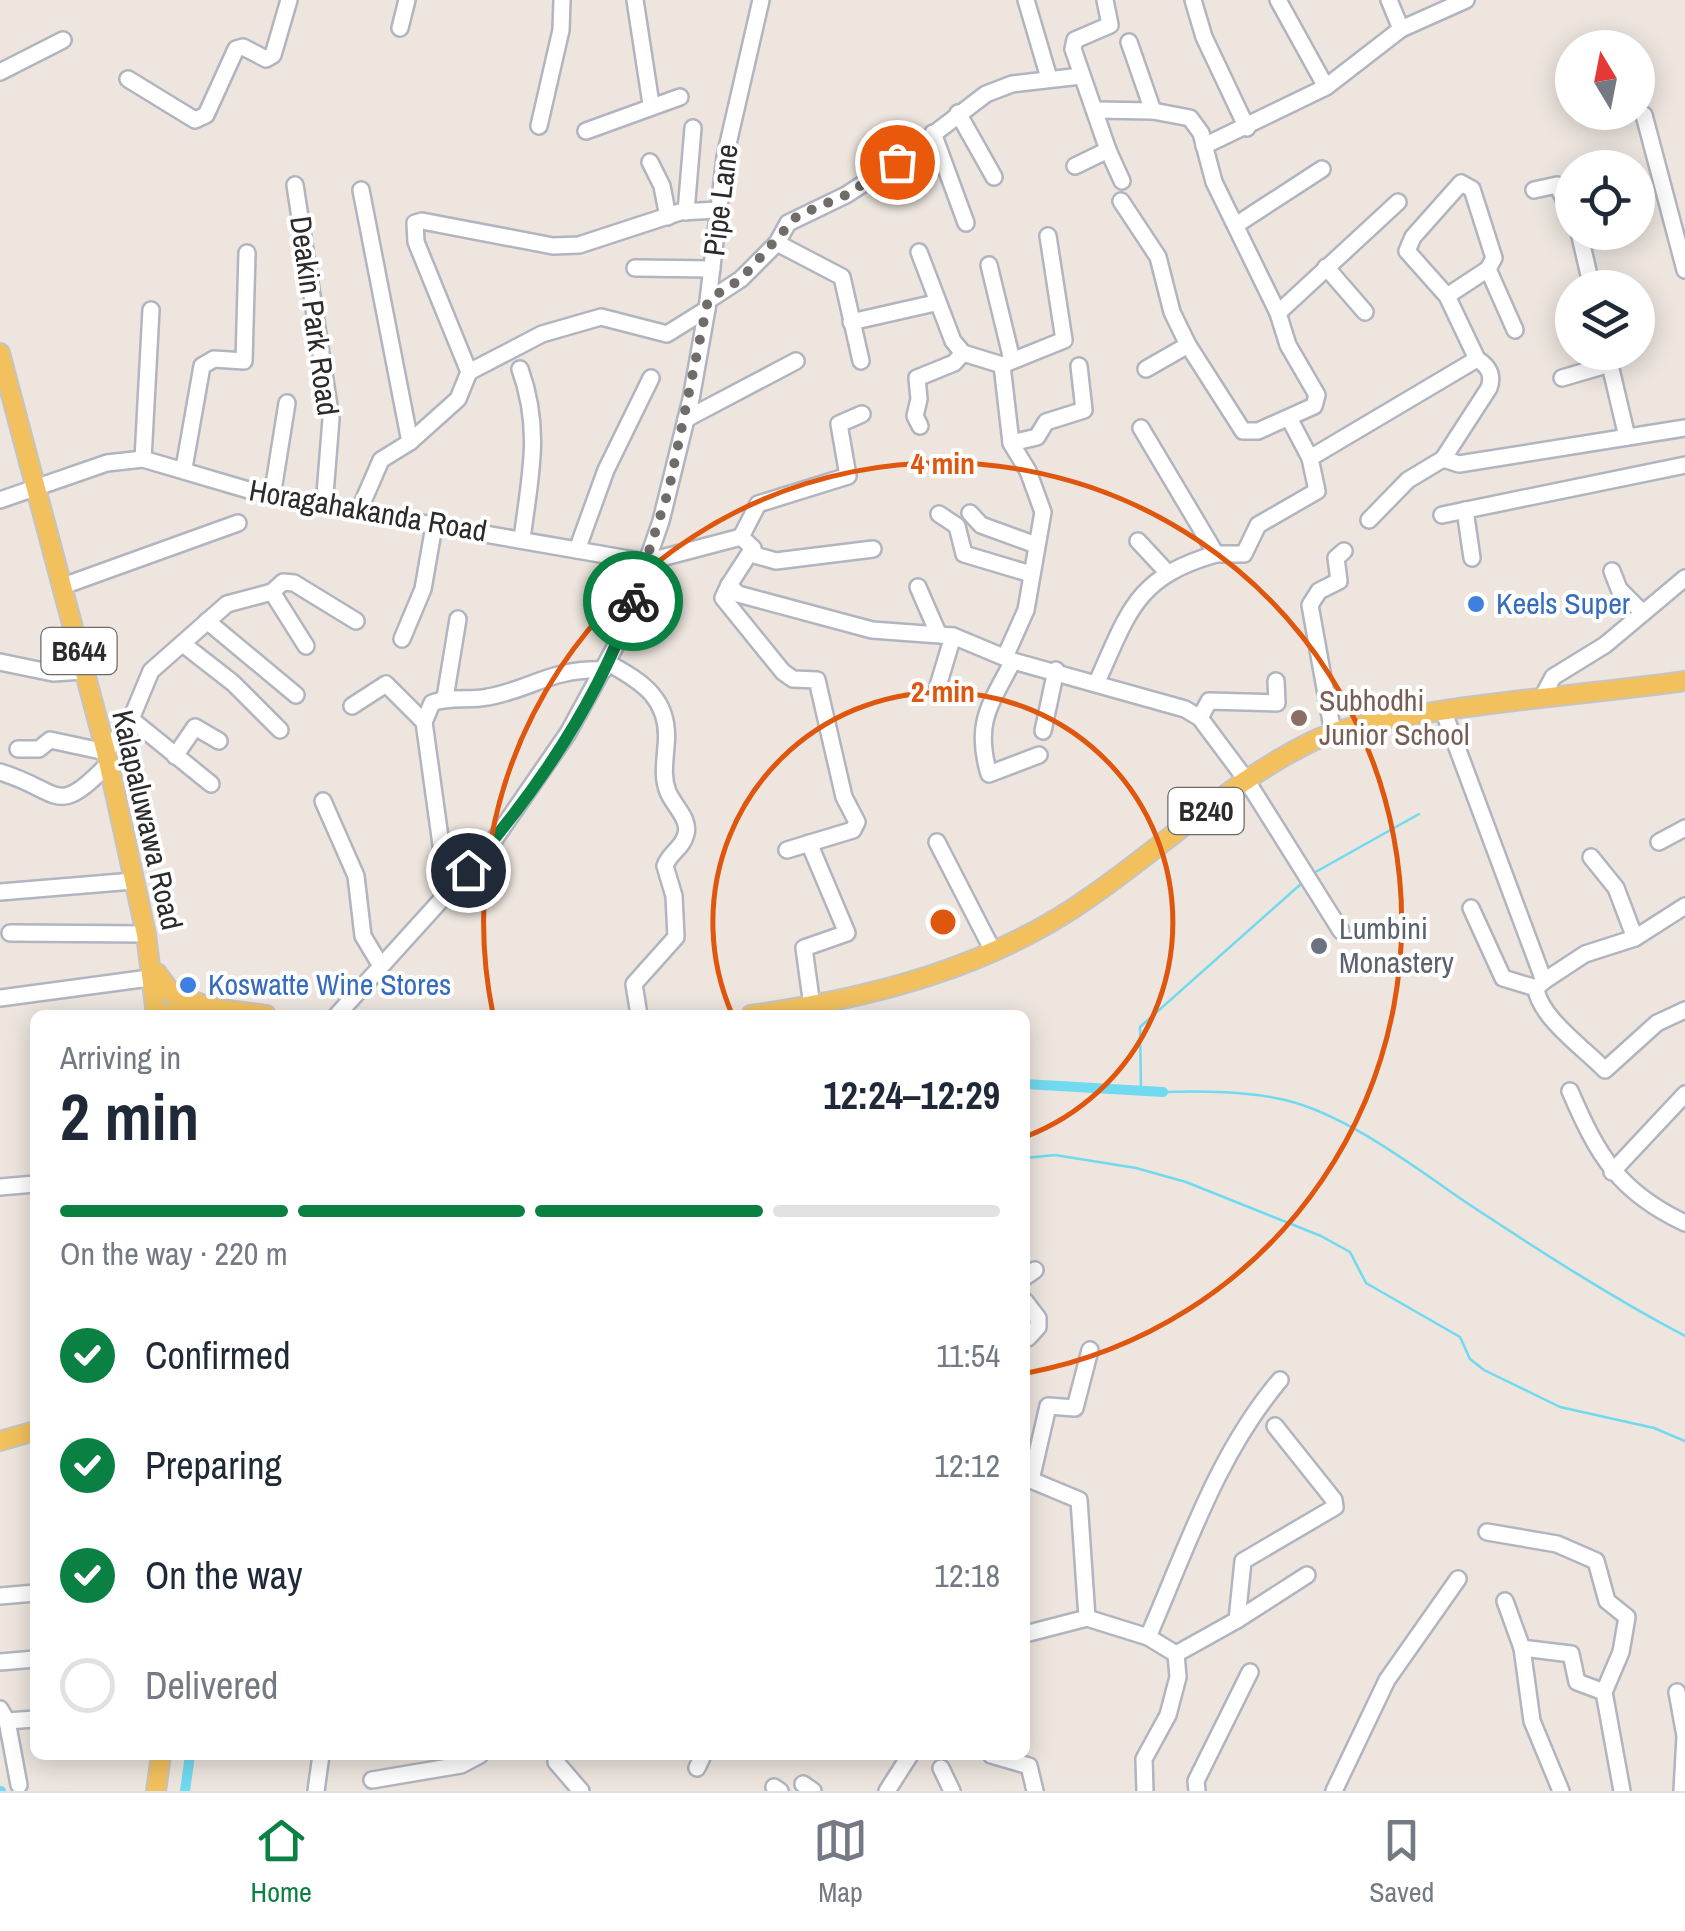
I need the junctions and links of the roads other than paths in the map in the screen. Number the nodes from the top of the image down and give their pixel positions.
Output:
1 (289, 0) edge
2 (407, 0) edge
3 (562, 0) edge
4 (635, 0) edge
5 (761, 0) edge
6 (1026, 0) edge
7 (1105, 0) edge
8 (1193, 0) edge
9 (1278, 0) edge
10 (1389, 0) edge
11 (1466, 0) edge
12 (400, 28) dead end
13 (1401, 29) junction
14 (63, 40) dead end
15 (1129, 42) dead end
16 (0, 72) edge
17 (1081, 76) junction
18 (1049, 78) junction
19 (128, 79) dead end
20 (1326, 88) junction
21 (680, 97) dead end
22 (652, 104) junction
23 (1095, 110) junction
24 (1153, 111) junction
25 (958, 113) junction
26 (539, 126) dead end
27 (693, 128) dead end
28 (1246, 128) junction
29 (586, 130) dead end
30 (1648, 130) edge
31 (932, 134) junction
32 (1204, 146) junction
33 (1108, 150) junction
34 (650, 162) dead end
35 (1075, 166) dead end
36 (1322, 169) dead end
37 (994, 177) dead end
38 (1122, 181) dead end
39 (295, 185) dead end
40 (1555, 185) edge
41 (360, 190) dead end
42 (1534, 190) dead end
43 (1121, 201) dead end
44 (1398, 202) dead end
45 (718, 210) junction
46 (686, 212) junction
47 (668, 217) junction
48 (966, 223) dead end
49 (1236, 225) junction
50 (1048, 236) dead end
51 (777, 243) junction
52 (919, 252) dead end
53 (248, 254) dead end
54 (989, 264) dead end
55 (635, 268) dead end
56 (712, 268) junction
57 (1326, 268) junction
58 (1488, 268) junction
59 (1685, 270) edge
60 (1446, 296) junction
61 (935, 302) junction
62 (708, 304) junction
63 (151, 310) dead end
64 (1365, 312) dead end
65 (1278, 313) junction
66 (850, 322) junction
67 (1514, 330) dead end
68 (1188, 344) junction
69 (0, 353) edge
70 (963, 353) junction
71 (1477, 359) junction
72 (796, 361) dead end
73 (861, 362) dead end
74 (1007, 363) junction
75 (1078, 366) dead end
76 (1146, 368) dead end
77 (520, 369) dead end
78 (1581, 370) edge
79 (1612, 370) edge
80 (469, 372) junction
81 (652, 378) dead end
82 (1562, 378) dead end
83 (288, 403) dead end
84 (862, 414) dead end
85 (1289, 418) junction
86 (686, 419) junction
87 (920, 426) dead end
88 (1140, 428) dead end
89 (1685, 428) edge
90 (1627, 437) junction
91 (410, 442) junction
92 (1011, 444) junction
93 (1310, 458) junction
94 (144, 459) junction
95 (1443, 460) junction
96 (1685, 465) edge
97 (184, 468) junction
98 (37, 489) junction
99 (272, 498) junction
100 (0, 500) edge
101 (324, 506) junction
102 (1465, 510) junction
103 (358, 512) junction
104 (970, 513) dead end
105 (940, 514) dead end
106 (1442, 515) dead end
107 (1369, 520) dead end
108 (238, 524) dead end
109 (434, 526) junction
110 (740, 537) junction
111 (522, 539) junction
112 (1138, 540) dead end
113 (1036, 545) junction
114 (873, 548) dead end
115 (576, 550) junction
116 (1344, 552) dead end
117 (751, 554) junction
118 (1216, 554) junction
119 (1472, 558) dead end
120 (646, 562) junction
121 (1166, 571) junction
122 (1612, 572) dead end
123 (1031, 574) junction
124 (1685, 578) edge
125 (63, 586) junction
126 (728, 586) junction
127 (918, 587) dead end
128 (272, 592) junction
129 (1643, 613) junction
130 (458, 619) dead end
131 (207, 620) junction
132 (356, 621) dead end
133 (946, 634) junction
134 (402, 639) dead end
135 (183, 644) junction
136 (306, 646) dead end
137 (1009, 659) junction
138 (0, 662) edge
139 (606, 666) junction
140 (1056, 670) junction
141 (84, 671) junction
142 (1276, 681) dead end
143 (1097, 682) junction
144 (1685, 682) edge
145 (938, 686) dead end
146 (296, 695) dead end
147 (1542, 696) junction
148 (445, 698) junction
149 (352, 706) dead end
150 (1443, 710) junction
151 (1200, 718) junction
152 (132, 719) junction
153 (424, 722) junction
154 (280, 730) dead end
155 (1043, 731) dead end
156 (1334, 733) junction
157 (219, 741) dead end
158 (18, 749) dead end
159 (1039, 755) dead end
160 (176, 756) junction
161 (107, 758) junction
162 (0, 772) edge
163 (1247, 780) junction
164 (211, 784) dead end
165 (323, 801) dead end
166 (1685, 828) edge
167 (937, 842) dead end
168 (1659, 842) dead end
169 (809, 843) junction
170 (788, 850) dead end
171 (1591, 857) dead end
172 (133, 881) junction
173 (0, 892) edge
174 (448, 895) junction
175 (1685, 906) edge
176 (1472, 908) dead end
177 (1341, 931) dead end
178 (10, 933) dead end
179 (1635, 938) junction
180 (147, 943) junction
181 (993, 951) junction
182 (381, 966) junction
183 (153, 976) junction
184 (1540, 984) junction
185 (0, 998) edge
186 (210, 1006) junction
187 (812, 1006) junction
188 (160, 1010) edge
189 (188, 1010) edge
190 (234, 1010) edge
191 (341, 1010) edge
192 (638, 1010) edge
193 (785, 1010) edge
194 (1685, 1010) edge
195 (1570, 1092) dead end
196 (1685, 1094) edge
197 (1612, 1172) junction
198 (30, 1184) edge
199 (0, 1187) edge
200 (1685, 1223) edge
201 (1030, 1308) edge
202 (1030, 1336) edge
203 (1090, 1350) dead end
204 (1280, 1380) dead end
205 (1275, 1426) dead end
206 (30, 1432) edge
207 (0, 1441) edge
208 (1487, 1532) dead end
209 (1308, 1574) dead end
210 (1458, 1580) dead end
211 (30, 1593) edge
212 (0, 1596) edge
213 (1505, 1601) dead end
214 (1087, 1618) junction
215 (1236, 1620) junction
216 (1030, 1633) edge
217 (1148, 1638) junction
218 (1522, 1648) junction
219 (1176, 1654) junction
220 (30, 1659) edge
221 (0, 1662) edge
222 (1250, 1672) dead end
223 (1604, 1692) junction
224 (1676, 1692) dead end
225 (3, 1715) edge
226 (30, 1718) edge
227 (160, 1760) edge
228 (320, 1760) edge
229 (471, 1760) edge
230 (556, 1760) edge
231 (907, 1760) edge
232 (1009, 1760) edge
233 (942, 1768) dead end
234 (372, 1780) dead end
235 (19, 1785) dead end
236 (156, 1791) edge
237 (316, 1791) edge
238 (581, 1791) edge
239 (888, 1791) edge
240 (952, 1791) edge
241 (1035, 1791) edge
242 (1145, 1791) edge
243 (1197, 1791) edge
244 (1334, 1791) edge
245 (1560, 1791) edge
246 (1622, 1791) edge
247 (1682, 1791) edge

1 - 19 street
2 - 12 street
3 - 26 street
4 - 22 street
5 - 45 street, Pipe Lane
6 - 18 street
7 - 17 street
8 - 28 street
9 - 20 street
10 - 13 street
11 - 13 street
13 - 20 street
14 - 16 street
15 - 24 street
17 - 18 street
17 - 23 street
18 - 25 street
20 - 28 street
21 - 22 street
22 - 29 street
23 - 24 street
23 - 33 street
24 - 32 street
25 - 31 street
25 - 37 street
27 - 46 street
28 - 32 street
30 - 59 street
31 - 48 street
31 - 51 street
32 - 49 street
33 - 35 street
33 - 38 street
34 - 47 street
36 - 49 street
39 - 101 street, Deakin Park Road
40 - 42 street
41 - 91 street
43 - 68 street
44 - 57 street
45 - 46 street
45 - 56 street, Pipe Lane
46 - 47 street
47 - 80 street
49 - 65 street
50 - 74 street
51 - 62 street
51 - 66 street
52 - 61 street
53 - 97 street
54 - 74 street
55 - 56 street
56 - 62 street, Pipe Lane
57 - 64 street
57 - 65 street
58 - 60 street
58 - 60 street
58 - 67 street
60 - 71 street
61 - 66 street
61 - 70 street
62 - 80 street
62 - 86 street, Pipe Lane
63 - 94 street
65 - 85 street
66 - 73 street
68 - 76 street
68 - 85 street
69 - 98 main road, Kalapaluwawa Road / B644
70 - 74 street
70 - 87 street
71 - 93 street
71 - 95 street
72 - 86 street
74 - 92 street
75 - 92 street
77 - 111 street
78 - 82 street
79 - 90 street
80 - 91 street
81 - 115 street
83 - 99 street
84 - 110 street
85 - 93 street
86 - 120 street, Pipe Lane
88 - 118 street
89 - 90 street
90 - 95 street
91 - 103 street
92 - 113 street
93 - 118 street
94 - 97 street, Horagahakanda Road
94 - 98 street, Horagahakanda Road
95 - 107 street
96 - 102 street
97 - 99 street, Horagahakanda Road
98 - 100 street, Horagahakanda Road
98 - 125 main road, Kalapaluwawa Road / B644
99 - 101 street, Horagahakanda Road
101 - 103 street, Horagahakanda Road
102 - 106 street
102 - 119 street
103 - 109 street, Horagahakanda Road
104 - 113 street
105 - 123 street
108 - 125 street
109 - 111 street, Horagahakanda Road
109 - 134 street
110 - 117 street
110 - 120 street
111 - 115 street, Horagahakanda Road
112 - 121 street
113 - 123 street
114 - 117 street
115 - 120 street, Horagahakanda Road
116 - 156 street
117 - 126 street
118 - 121 street
120 - 139 street, Pipe Lane
121 - 143 street
122 - 129 street
123 - 137 street
124 - 129 street
125 - 141 main road, Kalapaluwawa Road / B644
126 - 133 street
126 - 169 street
127 - 133 street
128 - 131 street
128 - 132 street
128 - 136 street
129 - 147 street
130 - 148 street
131 - 135 street
131 - 146 street
133 - 137 street
133 - 145 street
135 - 152 street
135 - 154 street
137 - 140 street
137 - 159 street
138 - 141 street
139 - 148 street
139 - 174 street, Pipe Lane
139 - 192 street
140 - 143 street
140 - 155 street
141 - 161 main road, Kalapaluwawa Road / B644
142 - 151 street
143 - 151 street
144 - 147 main road, B240
147 - 150 main road, B240
148 - 153 street
149 - 153 street
150 - 156 main road, B240
150 - 184 street
151 - 163 street
152 - 160 street
152 - 161 street
153 - 174 street
156 - 163 main road, B240
157 - 160 street
158 - 161 street
160 - 164 street
161 - 162 street
161 - 172 main road, Kalapaluwawa Road / B644
163 - 177 street
163 - 181 main road, B240
165 - 182 street
166 - 168 street
167 - 181 street
169 - 170 street
169 - 187 street
171 - 179 street
172 - 173 street
172 - 180 main road, Kalapaluwawa Road / B644
174 - 182 street, Pipe Lane
175 - 179 street
176 - 184 street
178 - 180 street
179 - 184 street
180 - 183 main road, Kalapaluwawa Road / B644
181 - 187 main road, B240
182 - 191 street, Pipe Lane
183 - 185 street
183 - 186 main road
183 - 188 main road, Kalapaluwawa Road / B644
184 - 194 street
186 - 189 main road
186 - 190 main road
187 - 193 main road, B240
195 - 197 street
196 - 197 street
197 - 200 street
198 - 199 street
201 - 202 street
203 - 214 street
204 - 217 street
205 - 215 street
206 - 207 main road
208 - 223 street
209 - 215 street
210 - 244 street
211 - 212 street
213 - 218 street
214 - 216 street
214 - 217 street
215 - 219 street
217 - 219 street
218 - 223 street
218 - 245 street
219 - 242 street
220 - 221 street
222 - 243 street
223 - 246 street
224 - 247 street
225 - 226 street
225 - 235 street
227 - 236 main road
228 - 237 street
229 - 234 street
230 - 238 street
231 - 239 street
232 - 241 street
233 - 240 street

